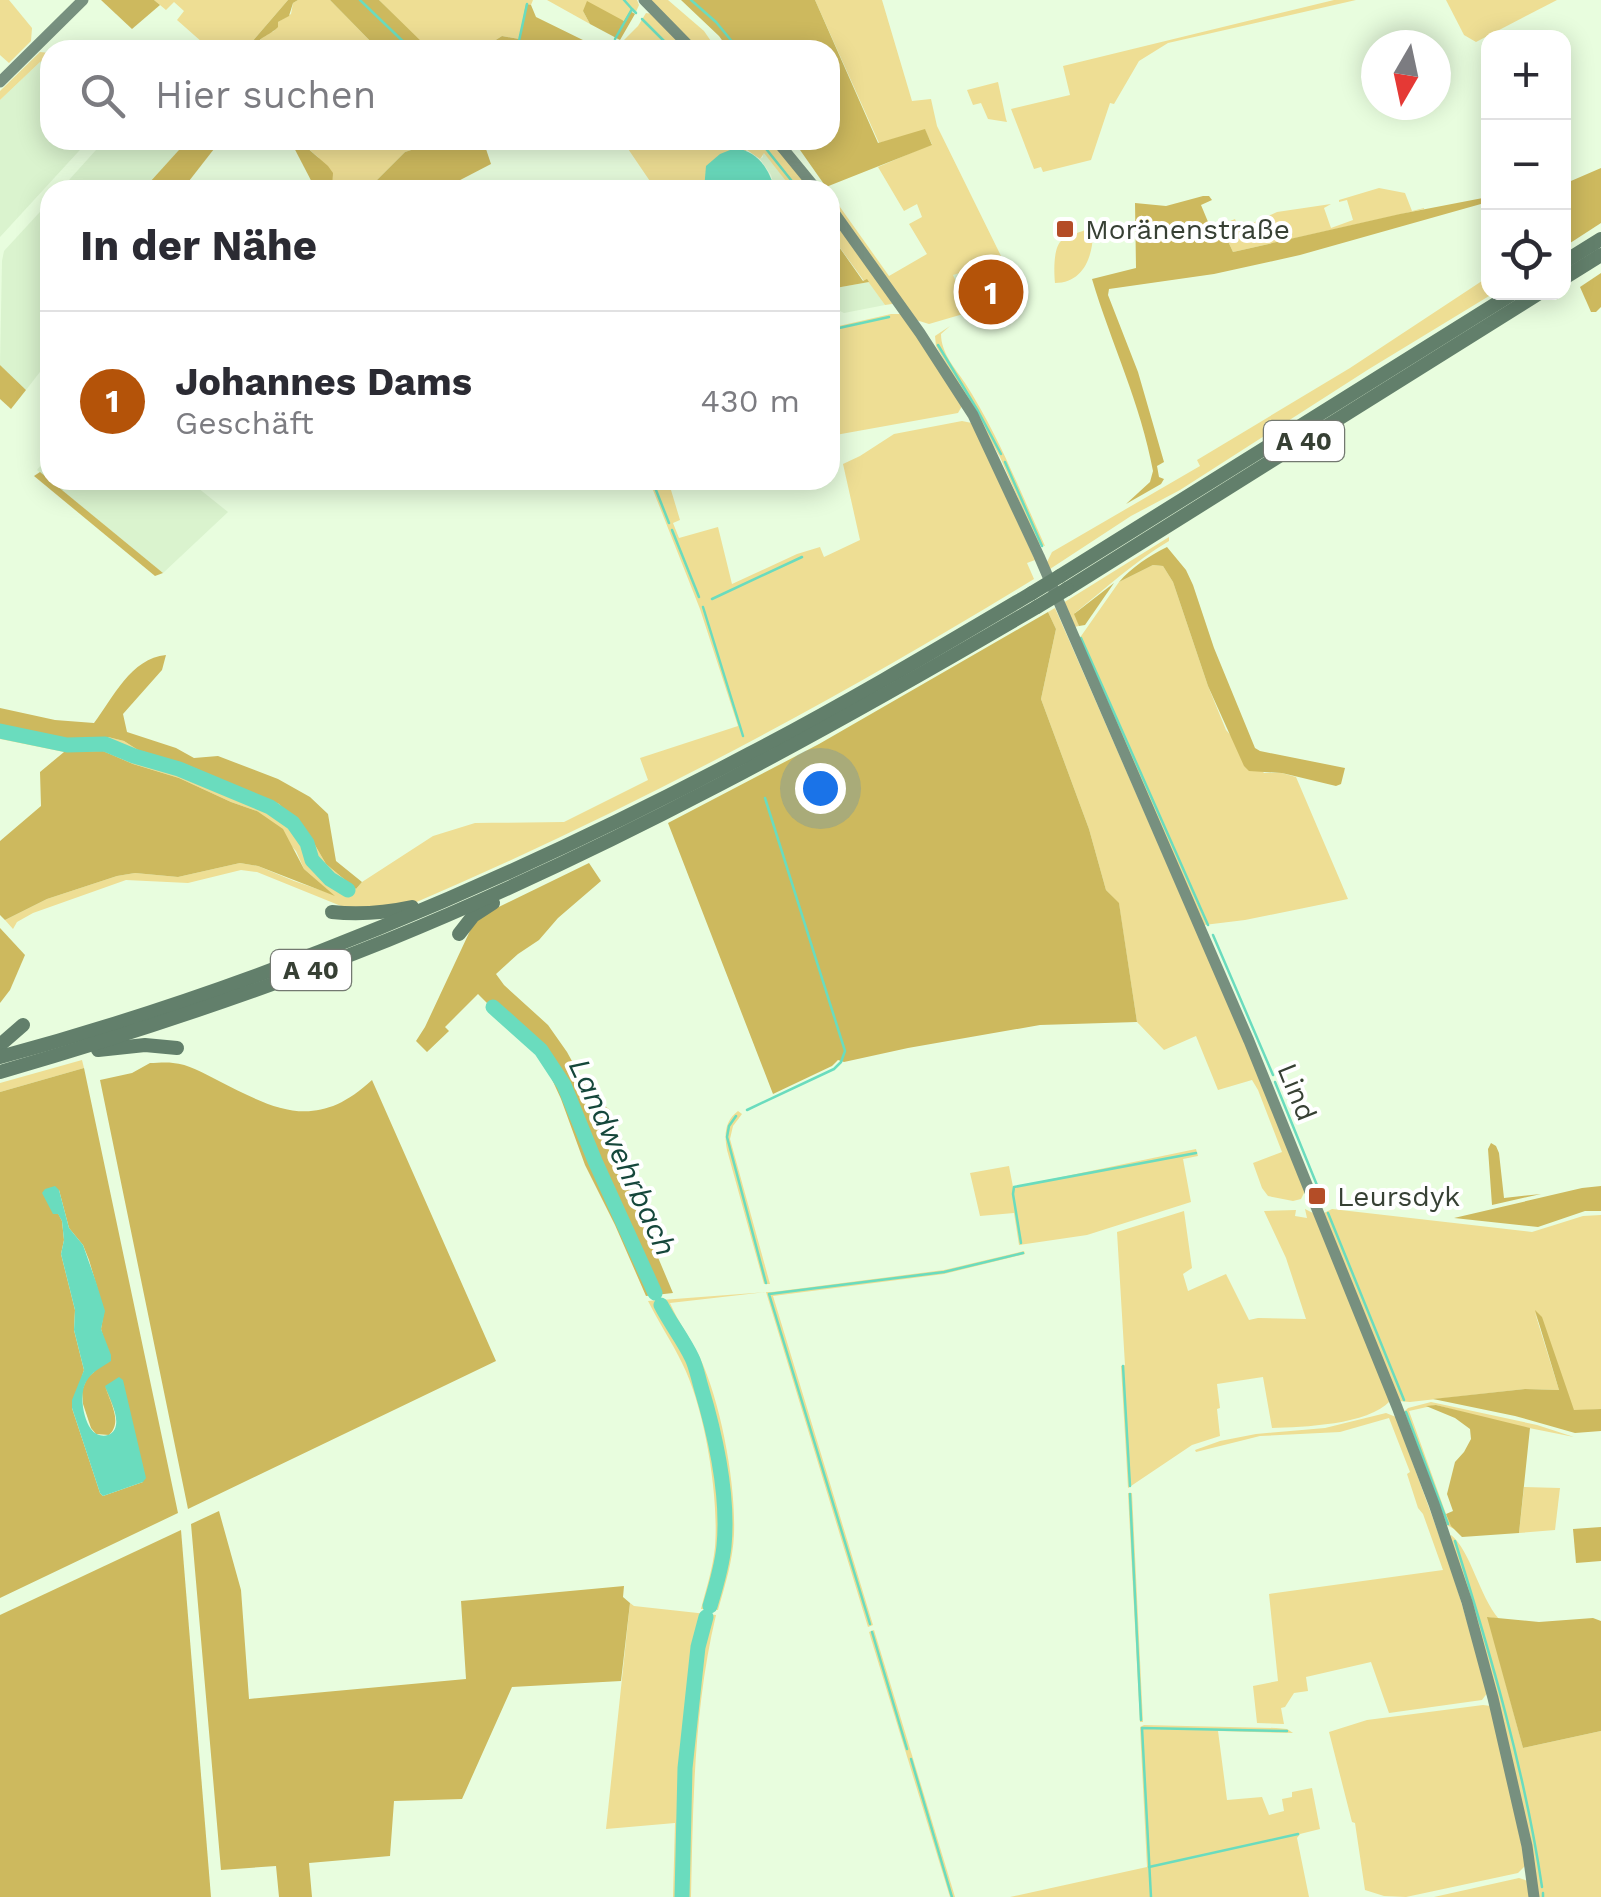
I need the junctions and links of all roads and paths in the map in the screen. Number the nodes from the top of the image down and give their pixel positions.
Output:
1 (83, 0) edge
2 (644, 0) edge
3 (43, 40) edge
4 (683, 40) edge
5 (40, 42) edge
6 (0, 82) edge
7 (784, 150) edge
8 (809, 180) edge
9 (840, 221) edge
10 (1601, 239) edge
11 (1601, 254) edge
12 (1571, 258) edge
13 (1571, 273) edge
14 (1503, 300) edge
15 (1528, 300) edge
16 (1063, 582) junction
17 (1034, 600) junction
18 (554, 867) junction
19 (447, 900) junction
20 (332, 912) dead end
21 (459, 934) dead end
22 (23, 1025) dead end
23 (0, 1045) edge
24 (177, 1048) dead end
25 (62, 1054) junction
26 (0, 1058) edge
27 (0, 1072) edge
28 (1534, 1897) edge

1 - 3 main road
2 - 4 main road
5 - 6 main road
7 - 8 main road
9 - 28 main road, Lind
10 - 12 highway
11 - 13 highway
14 - 16 highway, A 40
15 - 16 highway, A 40
16 - 17 highway, A 40, bridge
17 - 18 highway, A 40
17 - 19 highway, A 40
18 - 21 highway
18 - 25 highway, A 40
19 - 20 highway
19 - 26 highway, A 40
22 - 23 highway
24 - 25 highway
25 - 27 highway, A 40

